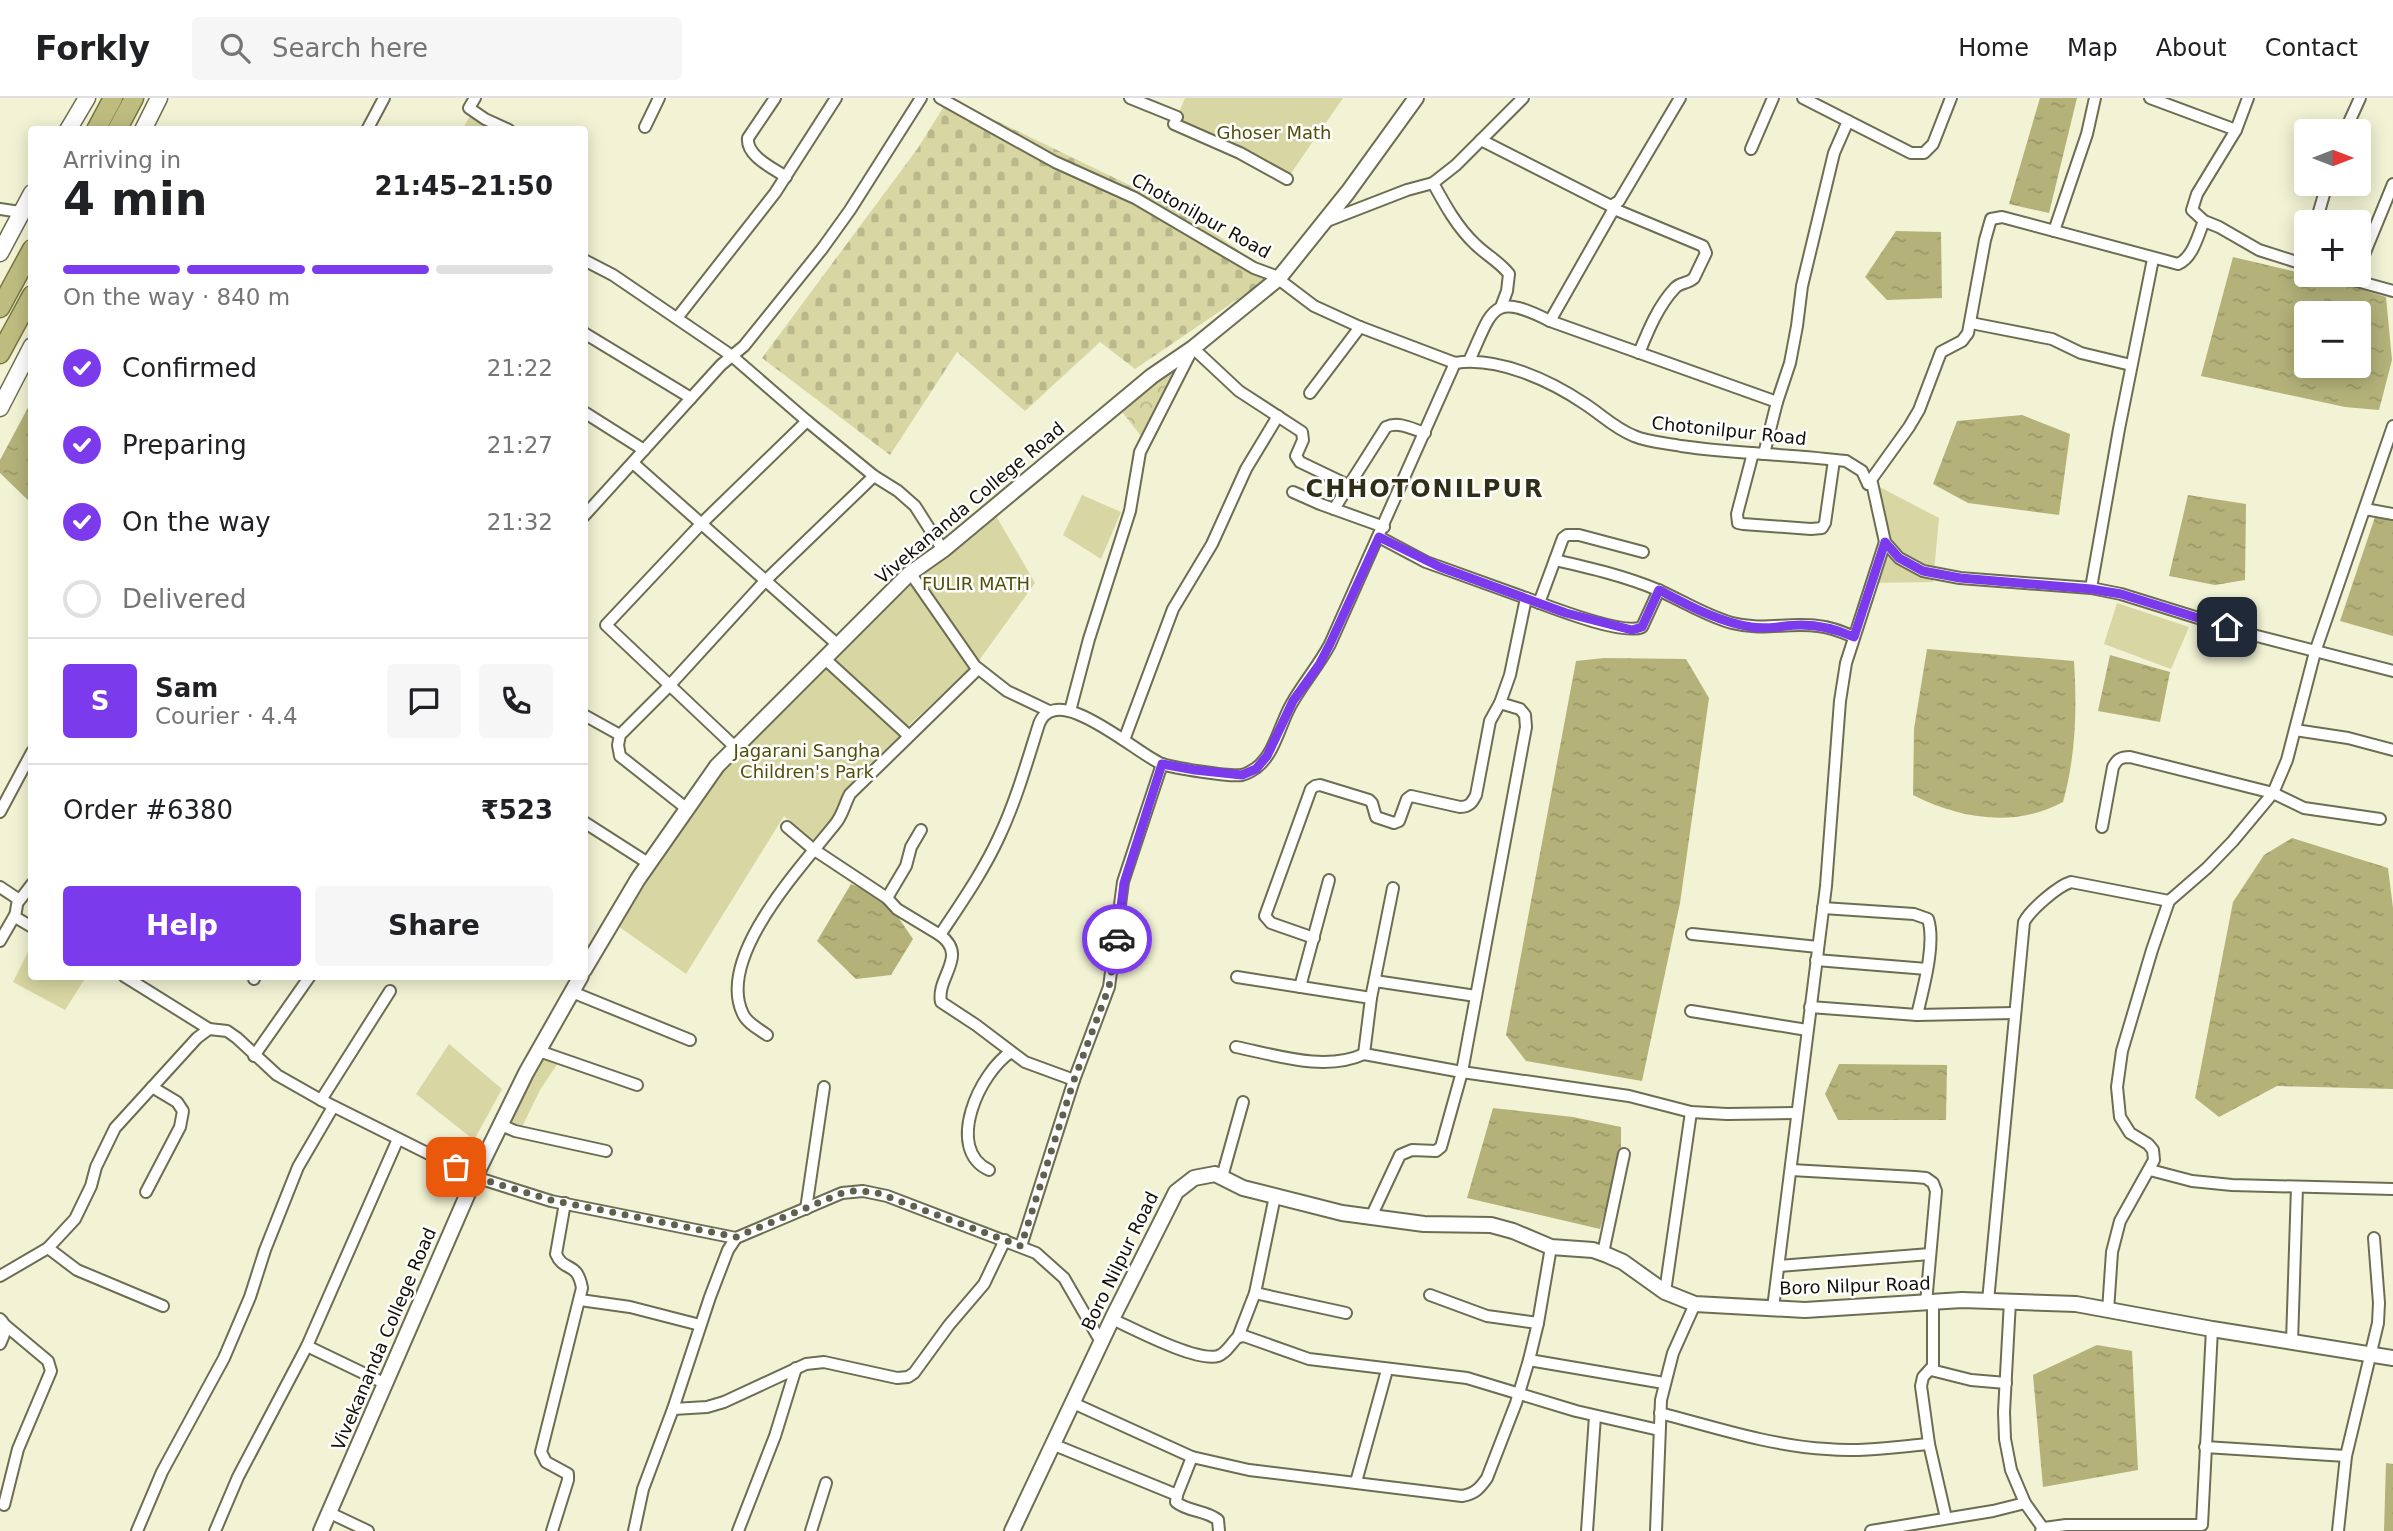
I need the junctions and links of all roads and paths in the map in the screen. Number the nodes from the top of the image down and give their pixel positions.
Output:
1 (87, 98) edge
2 (113, 98) edge
3 (134, 98) edge
4 (159, 98) edge
5 (384, 98) edge
6 (475, 98) edge
7 (659, 98) edge
8 (775, 98) edge
9 (836, 98) edge
10 (921, 98) edge
11 (940, 98) edge
12 (1130, 98) edge
13 (1416, 98) edge
14 (1523, 98) edge
15 (1680, 98) edge
16 (1773, 98) edge
17 (1803, 98) edge
18 (1951, 98) edge
19 (2095, 98) edge
20 (2150, 98) edge
21 (2248, 98) edge
22 (2360, 98) edge
23 (2350, 119) edge
24 (1848, 121) junction
25 (70, 126) edge
26 (98, 126) edge
27 (119, 126) edge
28 (145, 126) edge
29 (369, 126) edge
30 (500, 126) edge
31 (645, 127) dead end
32 (2236, 130) junction
33 (1480, 140) junction
34 (1751, 149) dead end
35 (786, 177) junction
36 (1287, 179) dead end
37 (1433, 183) junction
38 (2393, 184) edge
39 (28, 199) edge
40 (1616, 205) junction
41 (0, 209) edge
42 (20, 212) junction
43 (2204, 221) junction
44 (1321, 225) junction
45 (2054, 231) junction
46 (2371, 238) edge
47 (0, 253) edge
48 (28, 256) edge
49 (2153, 259) junction
50 (2294, 259) edge
51 (588, 262) edge
52 (1279, 278) junction
53 (2371, 283) edge
54 (2393, 291) edge
55 (28, 302) edge
56 (1501, 307) junction
57 (0, 308) edge
58 (677, 318) junction
59 (1550, 321) junction
60 (1971, 323) junction
61 (1360, 327) junction
62 (588, 335) edge
63 (1193, 348) junction
64 (1639, 353) junction
65 (0, 354) edge
66 (28, 354) edge
67 (732, 356) junction
68 (1469, 361) junction
69 (1455, 363) junction
70 (2132, 365) junction
71 (1310, 393) dead end
72 (691, 398) junction
73 (1777, 402) junction
74 (0, 408) edge
75 (588, 415) edge
76 (1278, 416) junction
77 (807, 421) junction
78 (2393, 426) edge
79 (1425, 433) junction
80 (644, 450) junction
81 (1758, 454) junction
82 (1834, 460) junction
83 (633, 463) junction
84 (874, 476) junction
85 (1868, 484) junction
86 (1350, 486) junction
87 (1293, 492) dead end
88 (589, 502) edge
89 (1334, 509) junction
90 (2365, 509) junction
91 (2393, 514) edge
92 (701, 524) junction
93 (1381, 532) junction
94 (1885, 542) junction
95 (943, 550) junction
96 (1643, 552) dead end
97 (1555, 560) junction
98 (911, 573) junction
99 (766, 580) junction
100 (2091, 589) junction
101 (1659, 590) junction
102 (1526, 598) junction
103 (1539, 603) junction
104 (1854, 637) junction
105 (838, 645) junction
106 (2315, 652) junction
107 (825, 659) junction
108 (978, 669) junction
109 (2393, 671) edge
110 (669, 686) junction
111 (1500, 703) junction
112 (1049, 711) junction
113 (1070, 711) junction
114 (588, 717) edge
115 (2295, 730) junction
116 (620, 735) junction
117 (908, 735) junction
118 (1124, 740) junction
119 (735, 747) junction
120 (2393, 750) edge
121 (28, 759) edge
122 (1162, 764) junction
123 (2273, 793) junction
124 (686, 808) junction
125 (0, 812) edge
126 (2380, 819) dead end
127 (588, 825) edge
128 (787, 827) dead end
129 (2102, 827) dead end
130 (920, 830) dead end
131 (813, 849) junction
132 (648, 863) junction
133 (1329, 880) dead end
134 (0, 887) edge
135 (1393, 888) dead end
136 (28, 889) edge
137 (887, 898) junction
138 (19, 901) junction
139 (2169, 901) junction
140 (1823, 908) junction
141 (15, 915) junction
142 (28, 924) edge
143 (1692, 934) dead end
144 (940, 935) junction
145 (1314, 937) junction
146 (0, 941) edge
147 (1818, 947) junction
148 (1816, 960) junction
149 (588, 963) edge
150 (1927, 970) junction
151 (1237, 977) dead end
152 (131, 980) edge
153 (307, 980) edge
154 (579, 980) edge
155 (1375, 981) junction
156 (1300, 987) junction
157 (390, 991) dead end
158 (572, 992) junction
159 (1476, 996) junction
160 (1371, 998) junction
161 (1810, 1007) junction
162 (1691, 1011) dead end
163 (2014, 1013) junction
164 (1917, 1015) junction
165 (209, 1029) junction
166 (1807, 1030) junction
167 (767, 1035) dead end
168 (690, 1040) dead end
169 (1236, 1047) dead end
170 (539, 1051) junction
171 (1012, 1052) junction
172 (1364, 1055) junction
173 (254, 1056) junction
174 (1462, 1072) junction
175 (1074, 1080) junction
176 (637, 1085) dead end
177 (152, 1087) junction
178 (824, 1087) dead end
179 (321, 1100) junction
180 (1243, 1102) dead end
181 (334, 1107) junction
182 (1691, 1112) junction
183 (1796, 1113) junction
184 (501, 1125) junction
185 (398, 1139) junction
186 (606, 1151) dead end
187 (1624, 1154) dead end
188 (989, 1170) dead end
189 (1791, 1170) junction
190 (2150, 1170) junction
191 (475, 1177) junction
192 (1222, 1177) junction
193 (2297, 1187) junction
194 (2393, 1189) edge
195 (146, 1192) dead end
196 (1275, 1196) junction
197 (565, 1203) junction
198 (806, 1209) junction
199 (1371, 1217) junction
200 (736, 1237) junction
201 (2374, 1238) dead end
202 (1005, 1240) junction
203 (1021, 1246) junction
204 (1551, 1247) junction
205 (48, 1248) junction
206 (1603, 1253) junction
207 (1930, 1254) junction
208 (1779, 1266) junction
209 (0, 1276) edge
210 (1665, 1292) junction
211 (1255, 1293) junction
212 (1430, 1295) dead end
213 (580, 1300) junction
214 (1987, 1301) junction
215 (2010, 1301) junction
216 (1929, 1303) junction
217 (1695, 1304) junction
218 (163, 1306) dead end
219 (1773, 1308) junction
220 (2108, 1311) junction
221 (1346, 1313) dead end
222 (1112, 1319) junction
223 (2, 1322) edge
224 (1538, 1323) junction
225 (700, 1325) junction
226 (2212, 1329) junction
227 (1238, 1337) junction
228 (1101, 1342) junction
229 (2292, 1342) junction
230 (0, 1344) edge
231 (307, 1346) junction
232 (2370, 1356) junction
233 (2393, 1358) edge
234 (1529, 1360) junction
235 (796, 1368) junction
236 (1387, 1370) junction
237 (1931, 1370) junction
238 (1664, 1383) junction
239 (2006, 1383) junction
240 (386, 1384) junction
241 (1517, 1394) junction
242 (1073, 1403) junction
243 (673, 1409) junction
244 (1660, 1413) junction
245 (1595, 1416) junction
246 (1658, 1430) junction
247 (1052, 1444) junction
248 (1929, 1444) junction
249 (2205, 1447) junction
250 (2346, 1456) junction
251 (1192, 1457) junction
252 (1356, 1482) junction
253 (826, 1483) dead end
254 (1177, 1495) junction
255 (2025, 1503) junction
256 (4, 1505) dead end
257 (330, 1513) junction
258 (1946, 1518) junction
259 (2203, 1528) edge
260 (2043, 1530) edge
261 (137, 1531) edge
262 (215, 1531) edge
263 (321, 1531) edge
264 (368, 1531) edge
265 (552, 1531) edge
266 (634, 1531) edge
267 (738, 1531) edge
268 (811, 1531) edge
269 (1012, 1531) edge
270 (1219, 1531) edge
271 (1587, 1531) edge
272 (1656, 1531) edge
273 (1871, 1531) edge
274 (2338, 1531) edge

1 - 25 main road
2 - 26 highway
3 - 27 highway
4 - 28 main road
5 - 29 street
6 - 30 street
7 - 31 street
8 - 35 street
9 - 35 street
10 - 67 street
11 - 52 street, Chotonilpur Road
12 - 36 street
13 - 44 street, Vivekananda College Road
14 - 33 street
15 - 40 street
16 - 34 street
17 - 24 street
18 - 24 street
19 - 45 street
20 - 32 street
21 - 32 street
22 - 23 street
24 - 73 street
32 - 43 street
33 - 37 street
33 - 40 street
35 - 58 street
37 - 44 street
37 - 56 street
38 - 46 street
39 - 42 main road
40 - 59 street
40 - 64 street
41 - 42 street
42 - 47 main road
43 - 49 street
43 - 50 street
44 - 52 street, Vivekananda College Road
45 - 49 street
45 - 60 street
48 - 57 highway
49 - 70 street
51 - 58 street
52 - 61 street, Chotonilpur Road
52 - 63 street, Vivekananda College Road
53 - 54 street
55 - 65 highway
56 - 59 street
56 - 68 street
58 - 67 street
59 - 64 street
60 - 70 street
60 - 85 street
61 - 69 street, Chotonilpur Road
61 - 71 street
62 - 72 street
63 - 76 street
63 - 95 street, Vivekananda College Road
63 - 113 street
64 - 73 street
66 - 74 main road
67 - 72 street
67 - 77 street
68 - 69 street, Chotonilpur Road
68 - 81 street, Chotonilpur Road
69 - 79 street
70 - 100 street
72 - 80 street
73 - 81 street
75 - 80 street
76 - 86 street
76 - 118 street
77 - 84 street
77 - 92 street
78 - 90 street
79 - 86 street
79 - 93 street
80 - 83 street
81 - 82 street, Chotonilpur Road
81 - 82 street
82 - 85 street, Chotonilpur Road
83 - 88 street
83 - 92 street
84 - 95 street
84 - 99 street
85 - 94 street, Chotonilpur Road
86 - 89 street
87 - 89 street
89 - 93 street
90 - 91 street
90 - 106 street
92 - 99 street
92 - 110 street
93 - 102 street
93 - 122 street
94 - 100 street
94 - 104 street
95 - 98 street, Vivekananda College Road
96 - 97 street
97 - 101 street
97 - 103 street
98 - 105 street, Vivekananda College Road
98 - 108 street
99 - 105 street
99 - 110 street
100 - 106 street
101 - 103 street
101 - 104 street
102 - 103 street
102 - 111 street
104 - 140 street
105 - 107 street, Vivekananda College Road
106 - 109 street
106 - 115 street
107 - 117 street
107 - 119 street, Vivekananda College Road
108 - 112 street
108 - 117 street
110 - 116 street
110 - 119 street
111 - 145 street
111 - 159 street
112 - 113 street
112 - 144 street
113 - 118 street
114 - 116 street
115 - 120 street
115 - 123 street
116 - 124 street
117 - 131 street
118 - 122 street
119 - 124 street, Vivekananda College Road
121 - 125 street
122 - 175 street
123 - 126 street
123 - 129 street
123 - 139 street
124 - 132 street, Vivekananda College Road
127 - 132 street
128 - 131 street
130 - 137 street
131 - 137 street
131 - 167 street
132 - 149 street, Vivekananda College Road
133 - 145 street
134 - 138 street
135 - 155 street
136 - 138 street
137 - 144 street
138 - 141 street
139 - 163 street
139 - 190 street
140 - 147 street
140 - 150 street
141 - 142 street
141 - 146 street
143 - 147 street
144 - 171 street
145 - 156 street
147 - 148 street
148 - 150 street
148 - 161 street
150 - 164 street
151 - 156 street
152 - 165 street
153 - 173 street
154 - 158 street, Vivekananda College Road
155 - 159 street
155 - 160 street
156 - 160 street
157 - 179 street
158 - 168 street
158 - 170 street, Vivekananda College Road
159 - 174 street
160 - 172 street
161 - 164 street
161 - 166 street
162 - 166 street
163 - 164 street
163 - 214 street
165 - 173 street
165 - 177 street
166 - 183 street
169 - 172 street
170 - 176 street
170 - 184 street, Vivekananda College Road
171 - 175 street
171 - 188 street
172 - 174 street
173 - 179 street
174 - 182 street
174 - 199 street
175 - 203 street
177 - 195 street
177 - 205 street
178 - 198 street
179 - 181 street
180 - 192 street
181 - 185 street
181 - 261 street
182 - 183 street
182 - 210 street
183 - 189 street
184 - 186 street
184 - 191 street, Vivekananda College Road
185 - 191 street
185 - 231 street
187 - 206 street
189 - 207 street
189 - 208 street
190 - 193 street
190 - 220 street
191 - 197 street
191 - 240 street, Vivekananda College Road
192 - 196 street, Boro Nilpur Road
192 - 222 street, Boro Nilpur Road
193 - 194 street
193 - 229 street
196 - 199 street, Boro Nilpur Road
196 - 211 street
197 - 200 street
197 - 213 street
198 - 200 street
198 - 202 street
199 - 204 street, Boro Nilpur Road
200 - 225 street
201 - 232 street
202 - 203 street
202 - 235 street
203 - 228 street
204 - 206 street, Boro Nilpur Road
204 - 224 street
205 - 209 street
205 - 218 street
206 - 210 street, Boro Nilpur Road
207 - 208 street
207 - 216 street
208 - 219 street
210 - 217 street, Boro Nilpur Road
211 - 221 street
211 - 227 street
212 - 224 street
213 - 225 street
213 - 265 street
214 - 215 street, Boro Nilpur Road
214 - 216 street, Boro Nilpur Road
215 - 220 street, Boro Nilpur Road
215 - 239 street
216 - 219 street, Boro Nilpur Road
216 - 237 street
217 - 219 street, Boro Nilpur Road
217 - 238 street
220 - 226 street, Boro Nilpur Road
222 - 227 street
222 - 228 street, Boro Nilpur Road
223 - 230 street
223 - 256 street
224 - 234 street
225 - 243 street
226 - 229 street, Boro Nilpur Road
226 - 249 street
227 - 236 street
228 - 242 street, Boro Nilpur Road
229 - 232 street, Boro Nilpur Road
231 - 240 street
231 - 262 street
232 - 233 street, Boro Nilpur Road
232 - 250 street
234 - 238 street
234 - 241 street
235 - 243 street
235 - 267 street
236 - 241 street
236 - 252 street
237 - 239 street
237 - 248 street
238 - 244 street
239 - 255 street
240 - 257 street, Vivekananda College Road
241 - 245 street
241 - 252 street
242 - 247 street, Boro Nilpur Road
242 - 251 street
243 - 266 street
244 - 246 street
244 - 248 street
245 - 246 street
245 - 271 street
246 - 272 street
247 - 254 street
247 - 269 street, Boro Nilpur Road
248 - 258 street
249 - 250 street
249 - 259 street
250 - 274 street
251 - 252 street
251 - 254 street
253 - 268 street
254 - 270 street
255 - 258 street
255 - 260 street
257 - 263 street, Vivekananda College Road
257 - 264 street
258 - 273 street
259 - 260 street

